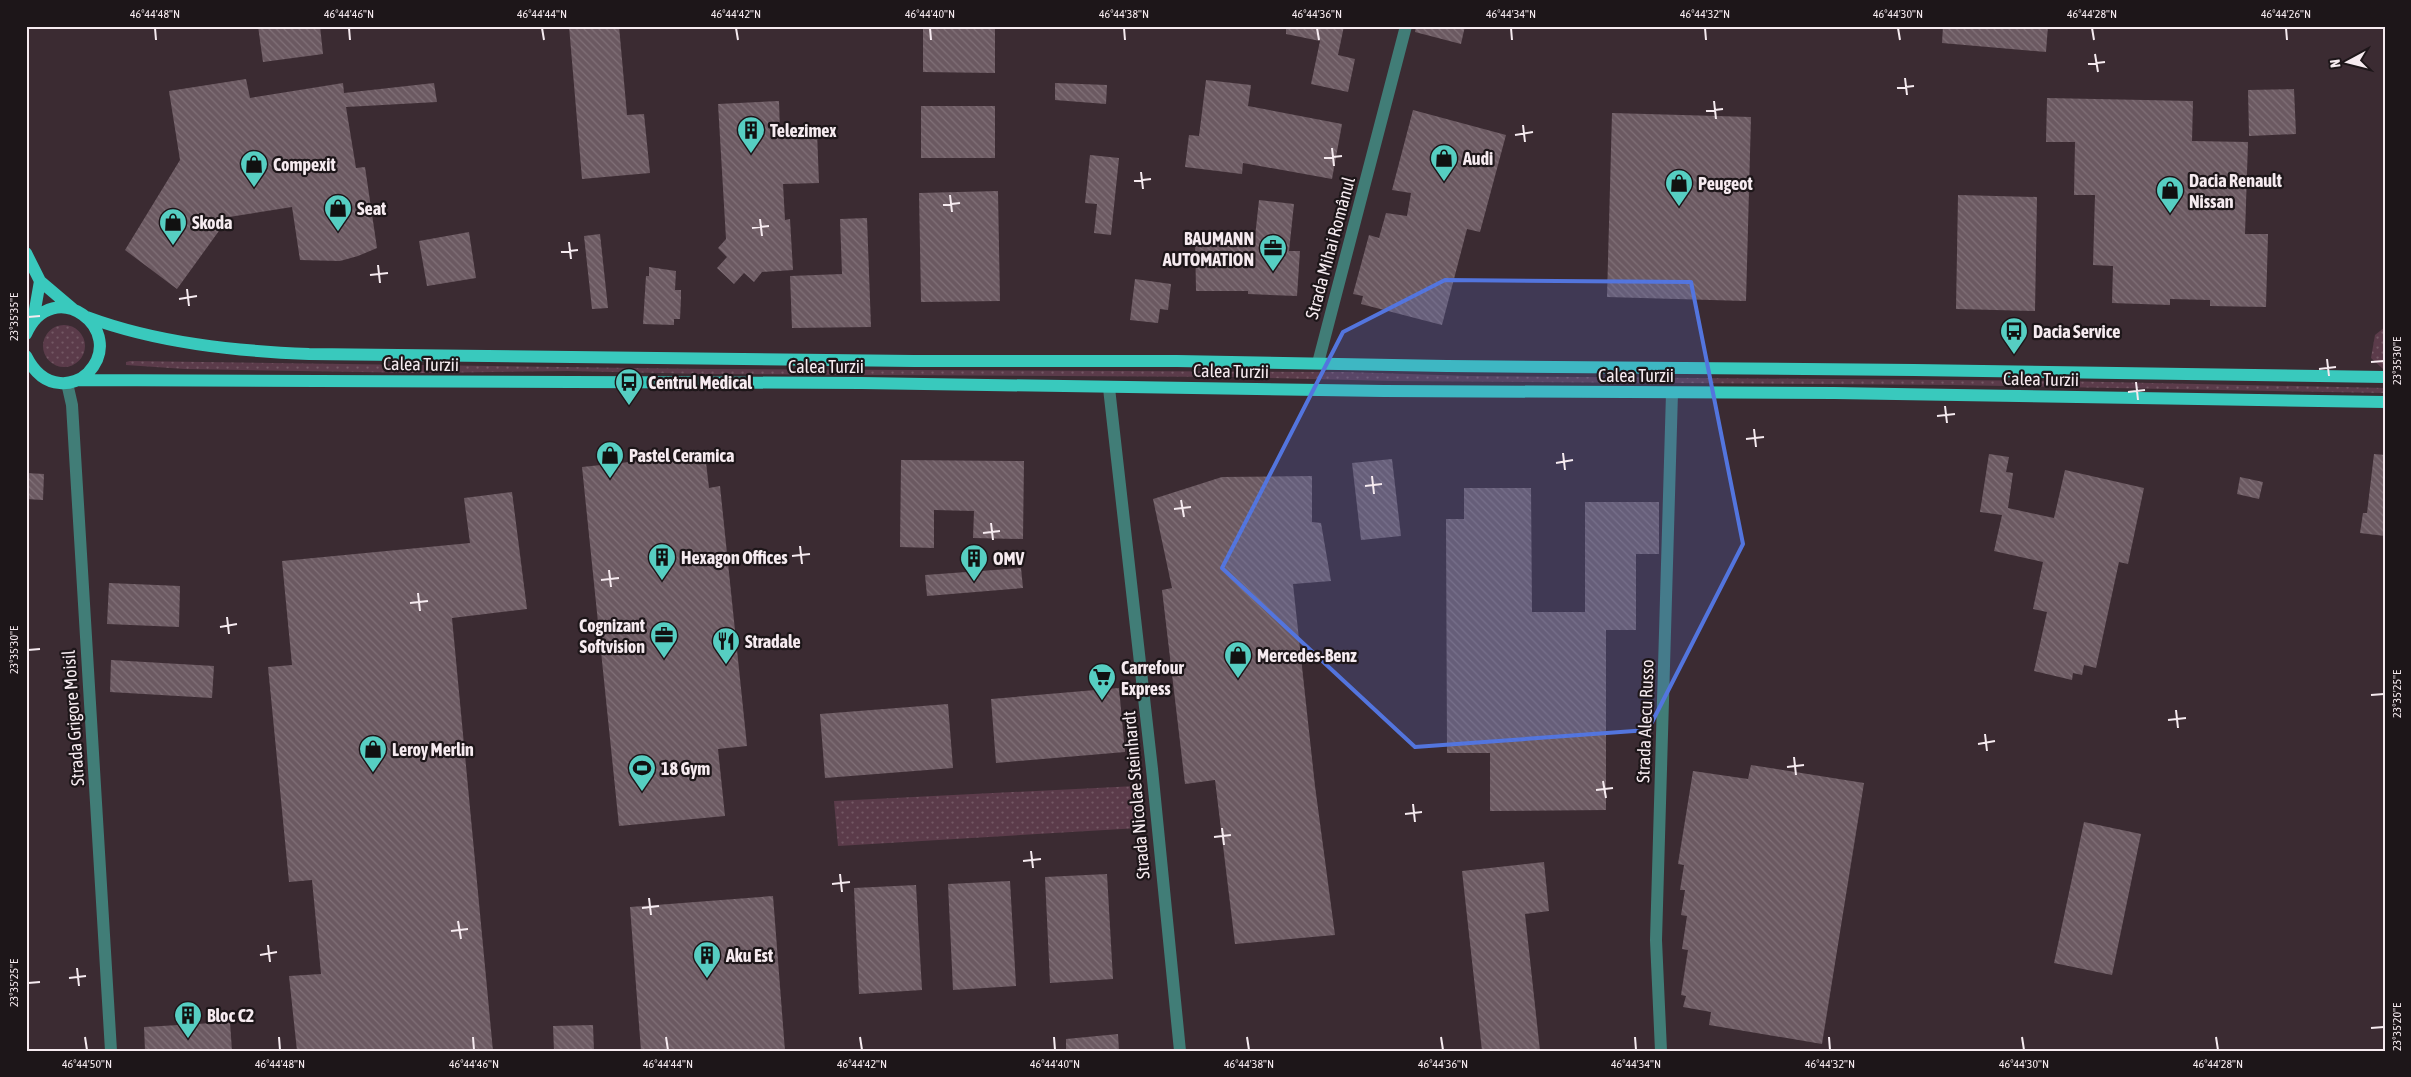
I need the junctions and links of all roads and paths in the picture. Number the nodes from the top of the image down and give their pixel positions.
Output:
1 (1406, 26) edge
2 (26, 253) edge
3 (40, 281) junction
4 (73, 309) junction
5 (87, 317) junction
6 (29, 326) edge
7 (26, 356) edge
8 (1318, 363) junction
9 (26, 376) edge
10 (2385, 377) edge
11 (47, 380) junction
12 (72, 382) junction
13 (1110, 388) junction
14 (1672, 392) junction
15 (2385, 402) edge
16 (110, 1051) edge
17 (1180, 1051) edge
18 (1661, 1051) edge

1 - 8 street, Strada Mihai Românul
2 - 3 main road
3 - 4 main road, Calea Turzii
3 - 6 main road
4 - 5 main road, Calea Turzii
4 - 6 main road
5 - 8 main road, Calea Turzii
5 - 12 main road
7 - 11 main road
8 - 10 main road, Calea Turzii
9 - 11 main road
11 - 12 main road, Calea Turzii
12 - 13 main road, Calea Turzii
12 - 16 street, Strada Grigore Moisil
13 - 14 main road, Calea Turzii
13 - 17 street, Strada Nicolae Steinhardt
14 - 15 main road, Calea Turzii
14 - 18 street, Strada Alecu Russo

